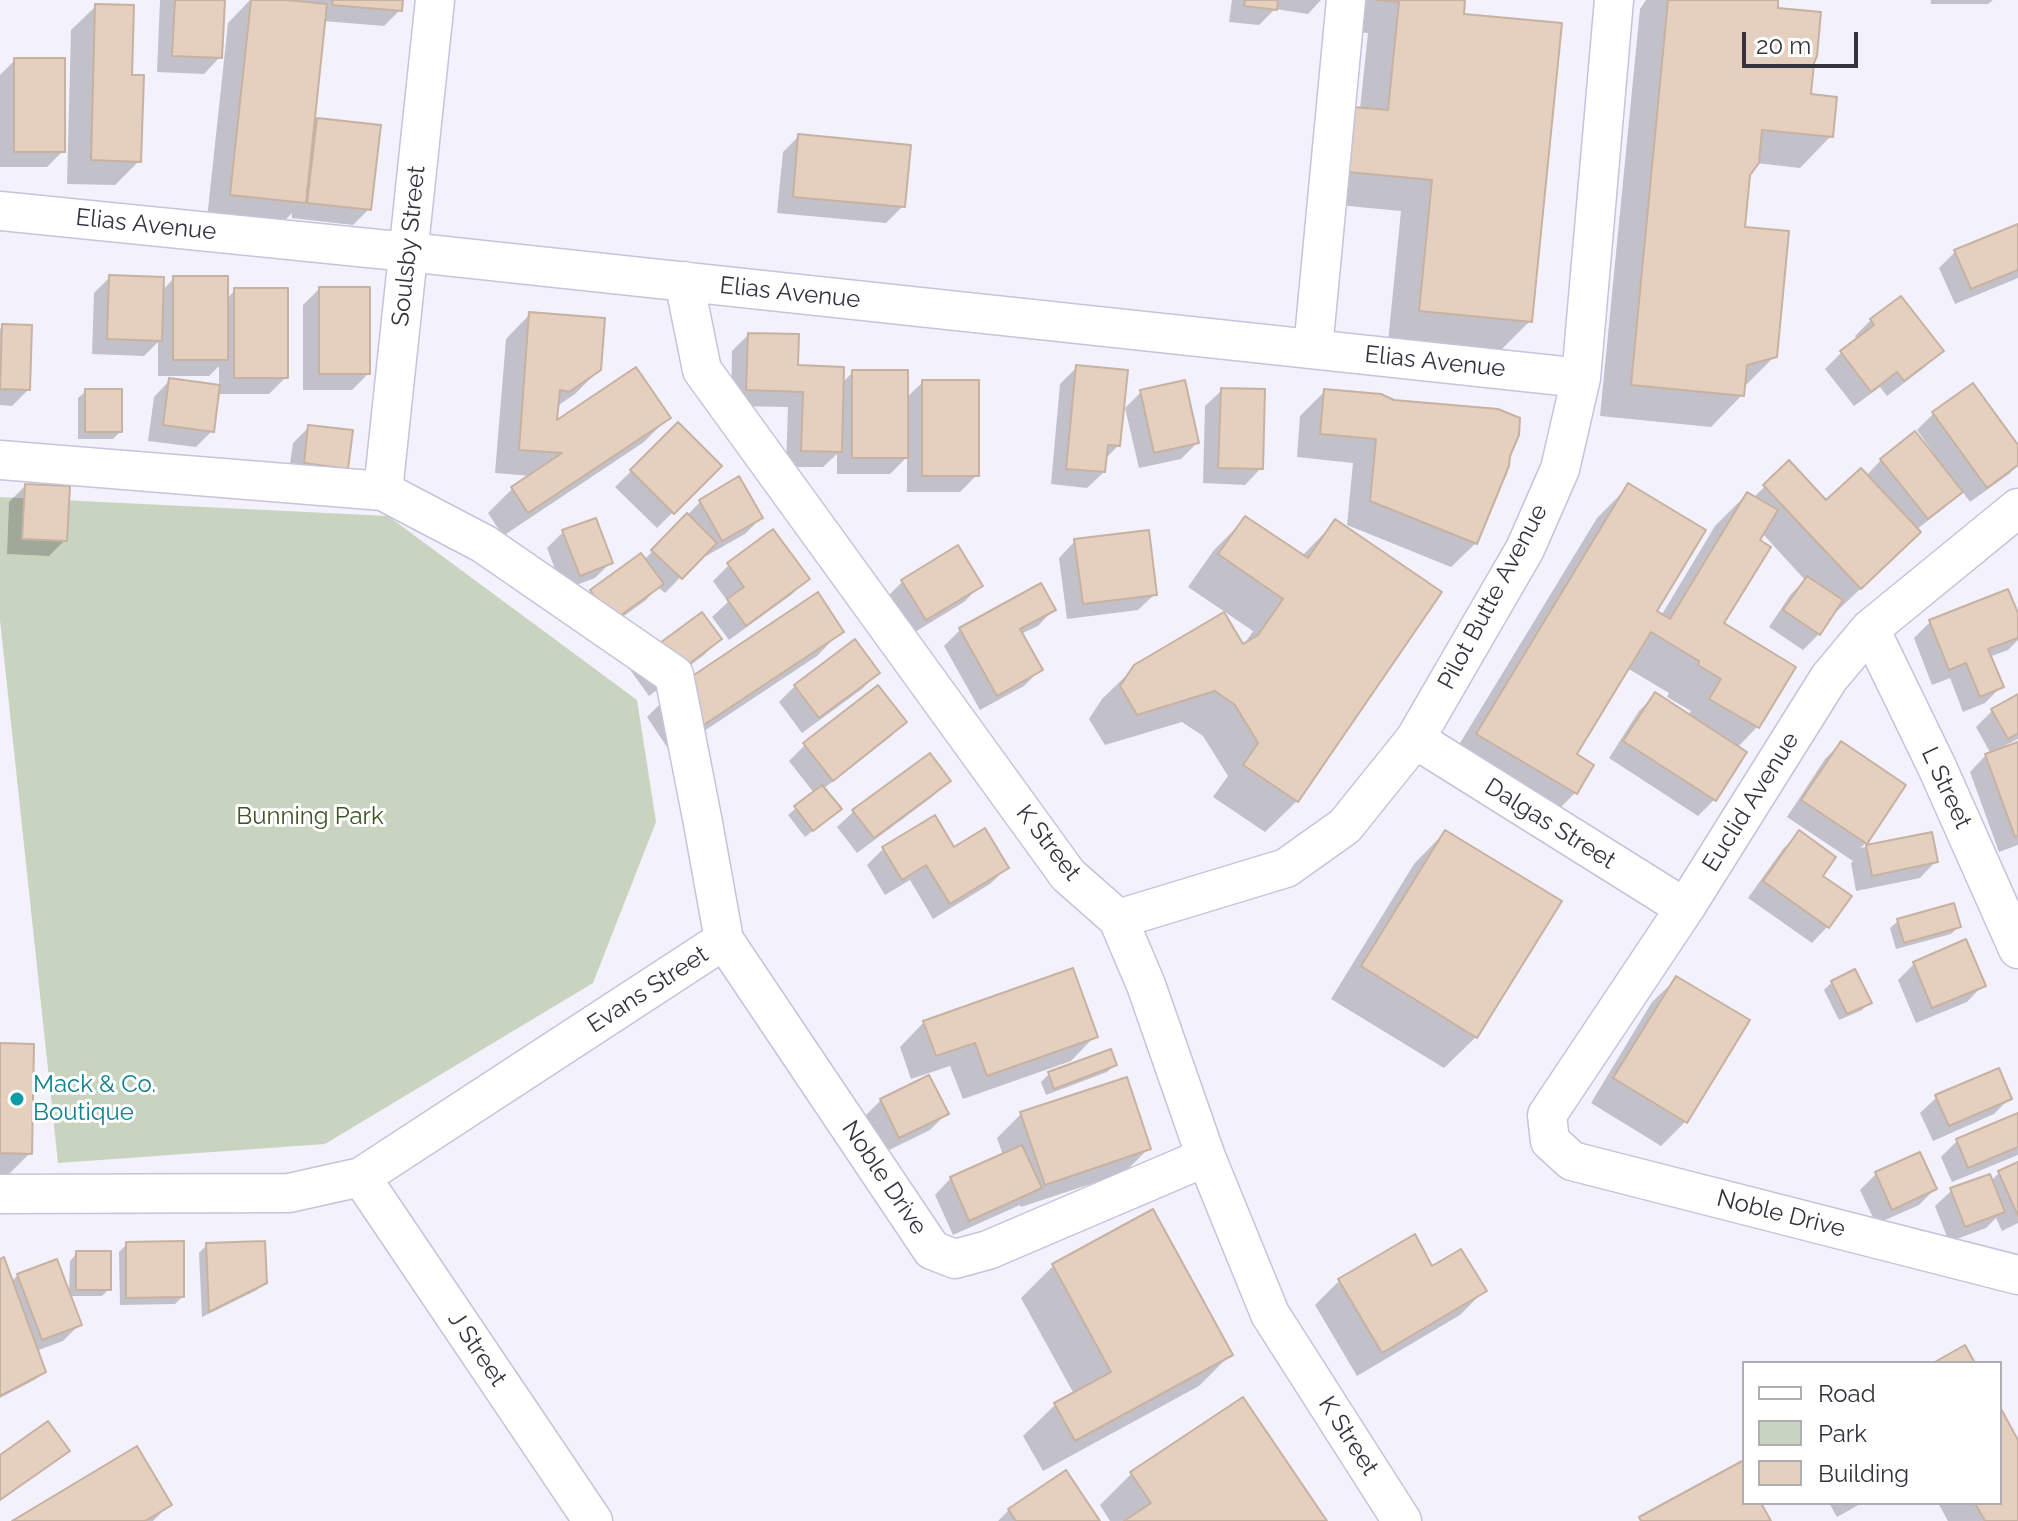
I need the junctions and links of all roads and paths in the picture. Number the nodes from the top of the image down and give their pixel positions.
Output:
1 (435, 0) edge
2 (1346, 0) edge
3 (1614, 0) edge
4 (0, 211) edge
5 (408, 252) junction
6 (684, 281) junction
7 (1313, 349) junction
8 (1581, 378) junction
9 (0, 460) edge
10 (383, 491) junction
11 (2018, 508) edge
12 (1870, 629) junction
13 (1415, 739) junction
14 (1685, 908) junction
15 (1118, 919) junction
16 (724, 940) junction
17 (2018, 949) edge
18 (1550, 1141) joint
19 (1206, 1157) junction
20 (361, 1177) junction
21 (0, 1194) edge
22 (2018, 1275) edge
23 (593, 1521) edge
24 (1402, 1521) edge

1 - 5 street, Soulsby Street
2 - 7 street
3 - 8 street, Pilot Butte Avenue
4 - 5 street, Elias Avenue
5 - 6 street, Elias Avenue
5 - 10 street, Soulsby Street
6 - 7 street, Elias Avenue
6 - 15 street, K Street
7 - 8 street, Elias Avenue
8 - 13 street, Pilot Butte Avenue
9 - 10 street
10 - 16 street, Evans Street
11 - 12 street, Euclid Avenue
12 - 14 street, Euclid Avenue
12 - 17 street, L Street
13 - 14 street, Dalgas Street
13 - 15 street, Pilot Butte Avenue
14 - 18 street, Euclid Avenue
15 - 19 street, K Street
16 - 19 street, Noble Drive
16 - 20 street, Evans Street
18 - 22 street, Noble Drive
19 - 24 street, K Street
20 - 21 street, Evans Street
20 - 23 street, J Street

